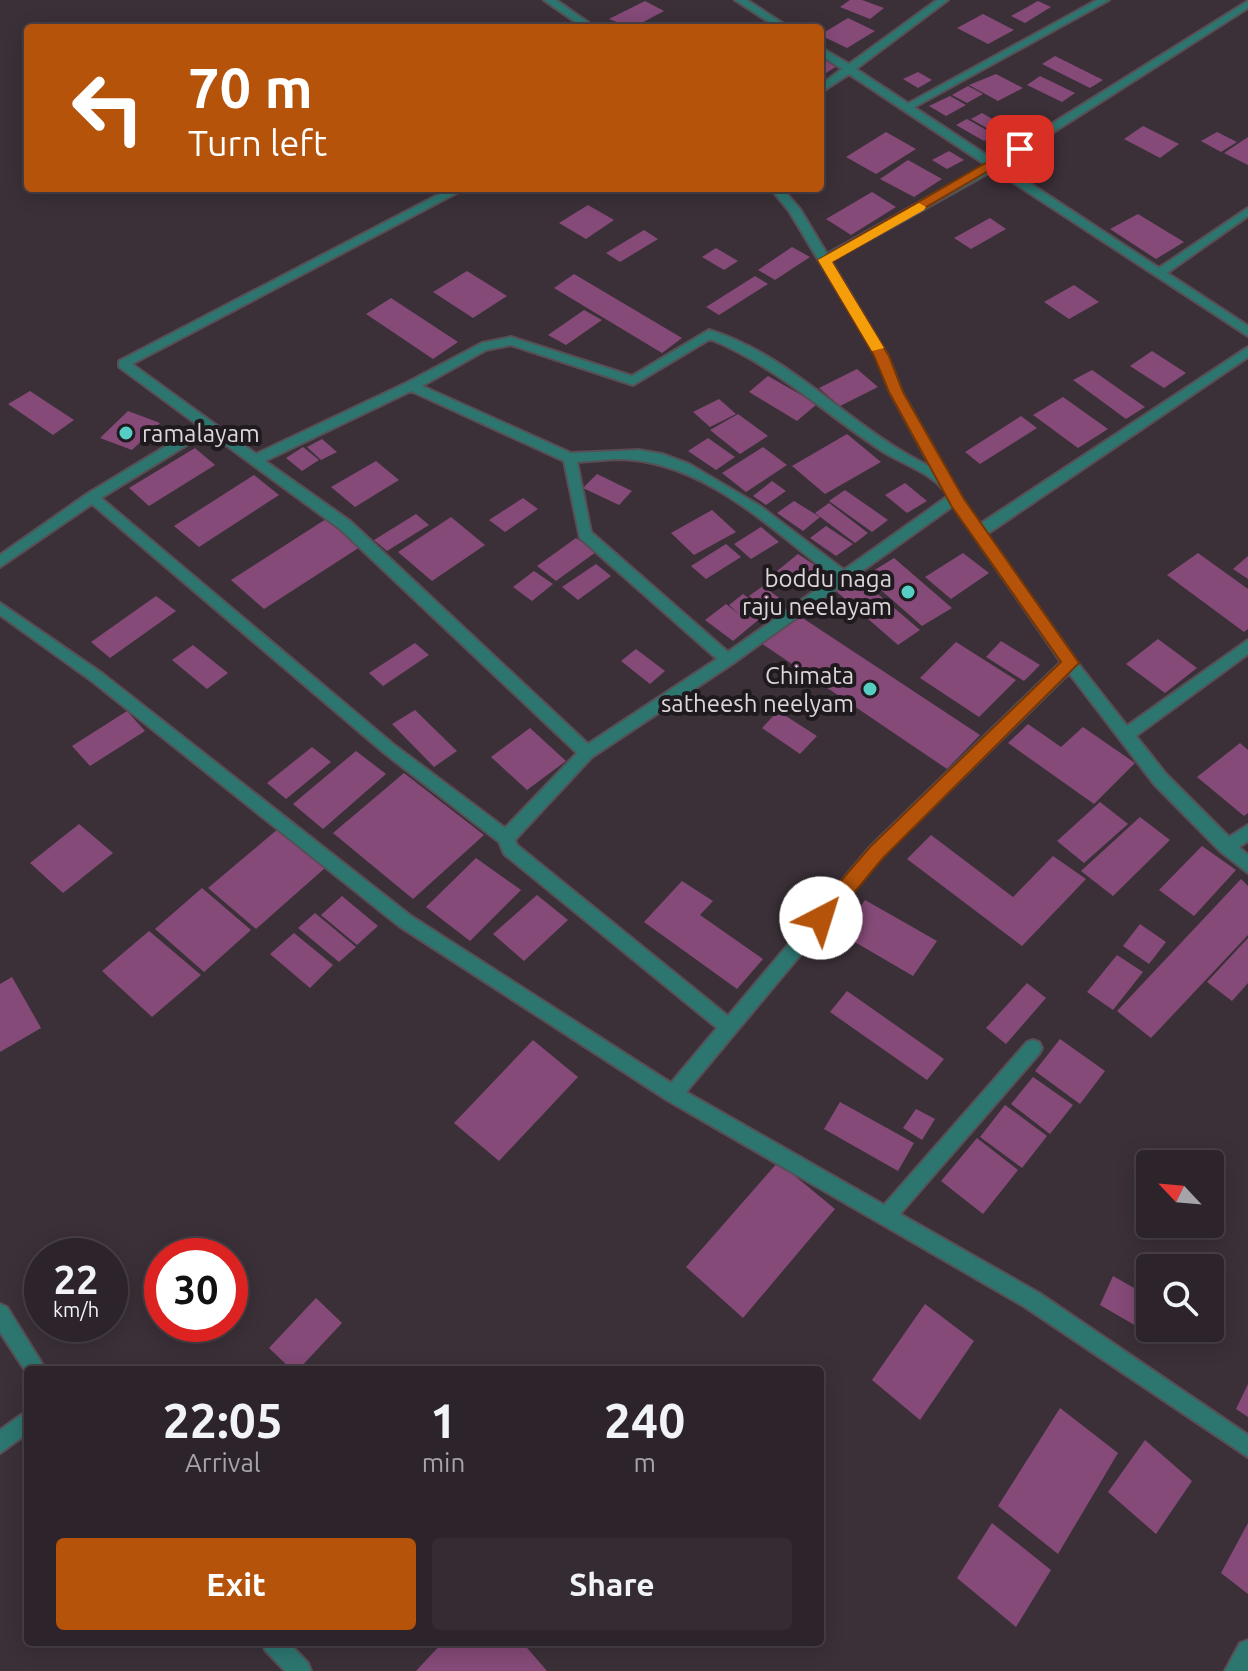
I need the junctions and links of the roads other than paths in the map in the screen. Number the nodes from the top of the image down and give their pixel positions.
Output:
1 (549, 0) edge
2 (740, 0) edge
3 (943, 0) edge
4 (1104, 0) edge
5 (1248, 4) edge
6 (585, 24) edge
7 (779, 24) edge
8 (824, 53) edge
9 (850, 69) junction
10 (824, 87) edge
11 (905, 108) junction
12 (994, 165) junction
13 (452, 192) edge
14 (779, 192) edge
15 (1248, 211) edge
16 (824, 260) junction
17 (1158, 274) junction
18 (1248, 332) edge
19 (1248, 351) edge
20 (411, 386) junction
21 (208, 426) junction
22 (570, 458) junction
23 (255, 460) junction
24 (944, 479) junction
25 (92, 497) junction
26 (955, 498) junction
27 (979, 532) junction
28 (0, 562) edge
29 (842, 576) junction
30 (0, 608) edge
31 (1248, 646) edge
32 (727, 660) junction
33 (1070, 663) junction
34 (1126, 735) junction
35 (587, 753) junction
36 (1248, 832) edge
37 (506, 838) junction
38 (1227, 847) junction
39 (1248, 866) edge
40 (729, 1027) junction
41 (1033, 1048) dead end
42 (673, 1094) junction
43 (886, 1216) junction
44 (0, 1314) edge
45 (33, 1366) edge
46 (24, 1423) edge
47 (0, 1443) edge
48 (1248, 1447) edge
49 (277, 1646) edge
50 (1248, 1651) edge
51 (300, 1671) edge
52 (1236, 1671) edge

1 - 6 street
2 - 7 street
3 - 9 street
4 - 11 street
5 - 12 street
8 - 9 street
9 - 10 street
9 - 11 street
11 - 12 street
12 - 16 street
12 - 17 street
13 - 21 street
14 - 16 street
15 - 17 street
16 - 24 street
17 - 18 street
19 - 27 street
20 - 22 street
20 - 23 street
20 - 24 street
21 - 23 street
21 - 25 street
22 - 29 street
22 - 32 street
23 - 35 street
24 - 26 street
25 - 28 street
25 - 37 street
26 - 27 street
26 - 29 street
27 - 33 street
29 - 32 street
30 - 42 street
31 - 34 street
32 - 35 street
33 - 34 street
33 - 40 street
34 - 38 street
35 - 37 street
36 - 38 street
37 - 40 street
38 - 39 street
40 - 42 street
41 - 43 street
42 - 43 street
43 - 48 street
44 - 45 street
46 - 47 street
49 - 51 street
50 - 52 street

